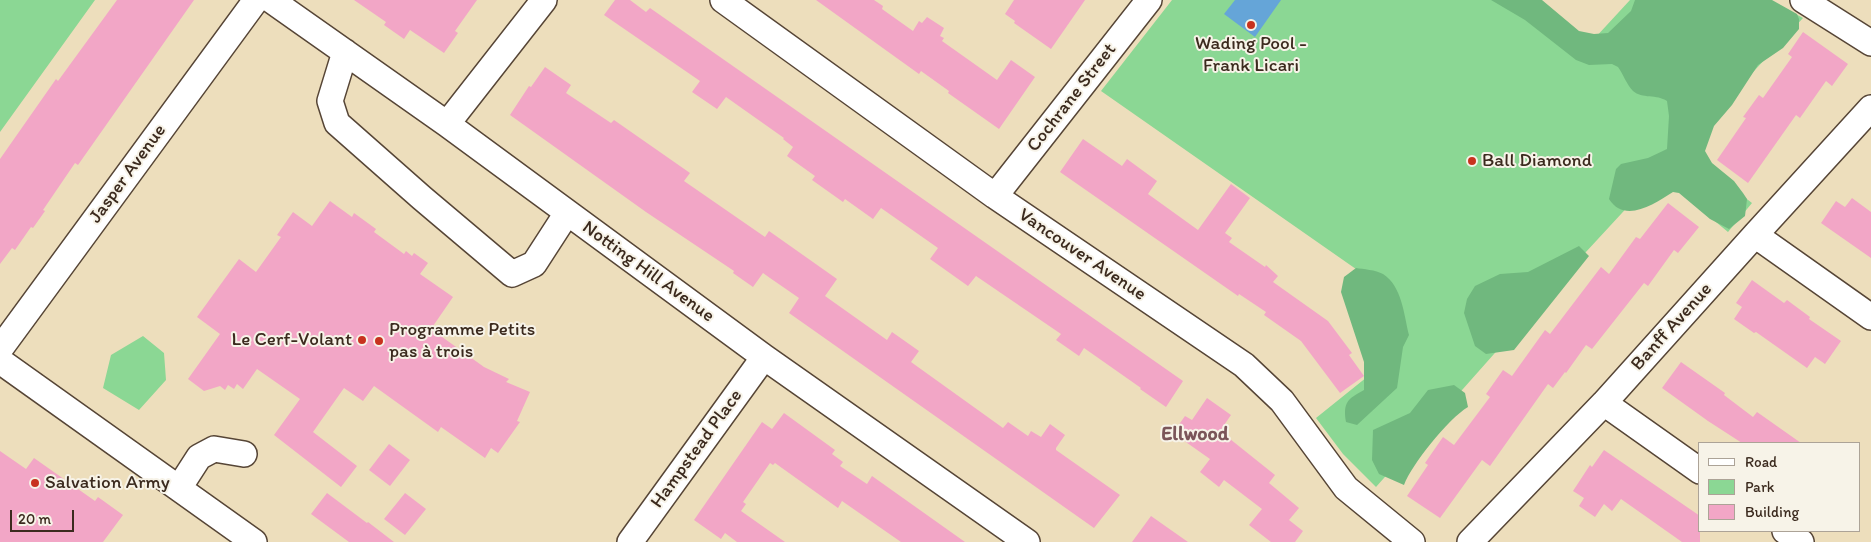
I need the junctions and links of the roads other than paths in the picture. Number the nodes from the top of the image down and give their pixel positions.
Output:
1 (256, 0) edge
2 (271, 0) edge
3 (544, 0) edge
4 (723, 0) edge
5 (1149, 0) edge
6 (1803, 0) edge
7 (1871, 43) edge
8 (345, 52) junction
9 (1871, 108) edge
10 (447, 124) junction
11 (995, 196) junction
12 (567, 213) junction
13 (1754, 235) junction
14 (1871, 317) edge
15 (0, 349) edge
16 (764, 357) junction
17 (0, 361) edge
18 (1604, 403) junction
19 (244, 454) dead end
20 (1698, 470) edge
21 (179, 488) junction
22 (1786, 532) edge
23 (635, 540) edge
24 (254, 542) edge
25 (1028, 542) edge
26 (1412, 542) edge
27 (1470, 542) edge
28 (1801, 542) edge

1 - 15 street, Jasper Avenue
2 - 8 street, Notting Hill Avenue
3 - 10 street
4 - 11 street, Vancouver Avenue
5 - 11 street, Cochrane Street
6 - 7 street
8 - 10 street, Notting Hill Avenue
8 - 12 street
9 - 13 street, Banff Avenue
10 - 12 street, Notting Hill Avenue
11 - 26 street, Vancouver Avenue
12 - 16 street, Notting Hill Avenue
13 - 14 street
13 - 18 street, Banff Avenue
16 - 23 street, Hampstead Place
16 - 25 street, Notting Hill Avenue
17 - 21 street
18 - 20 street
18 - 27 street, Banff Avenue
19 - 21 street
21 - 24 street
22 - 28 street

